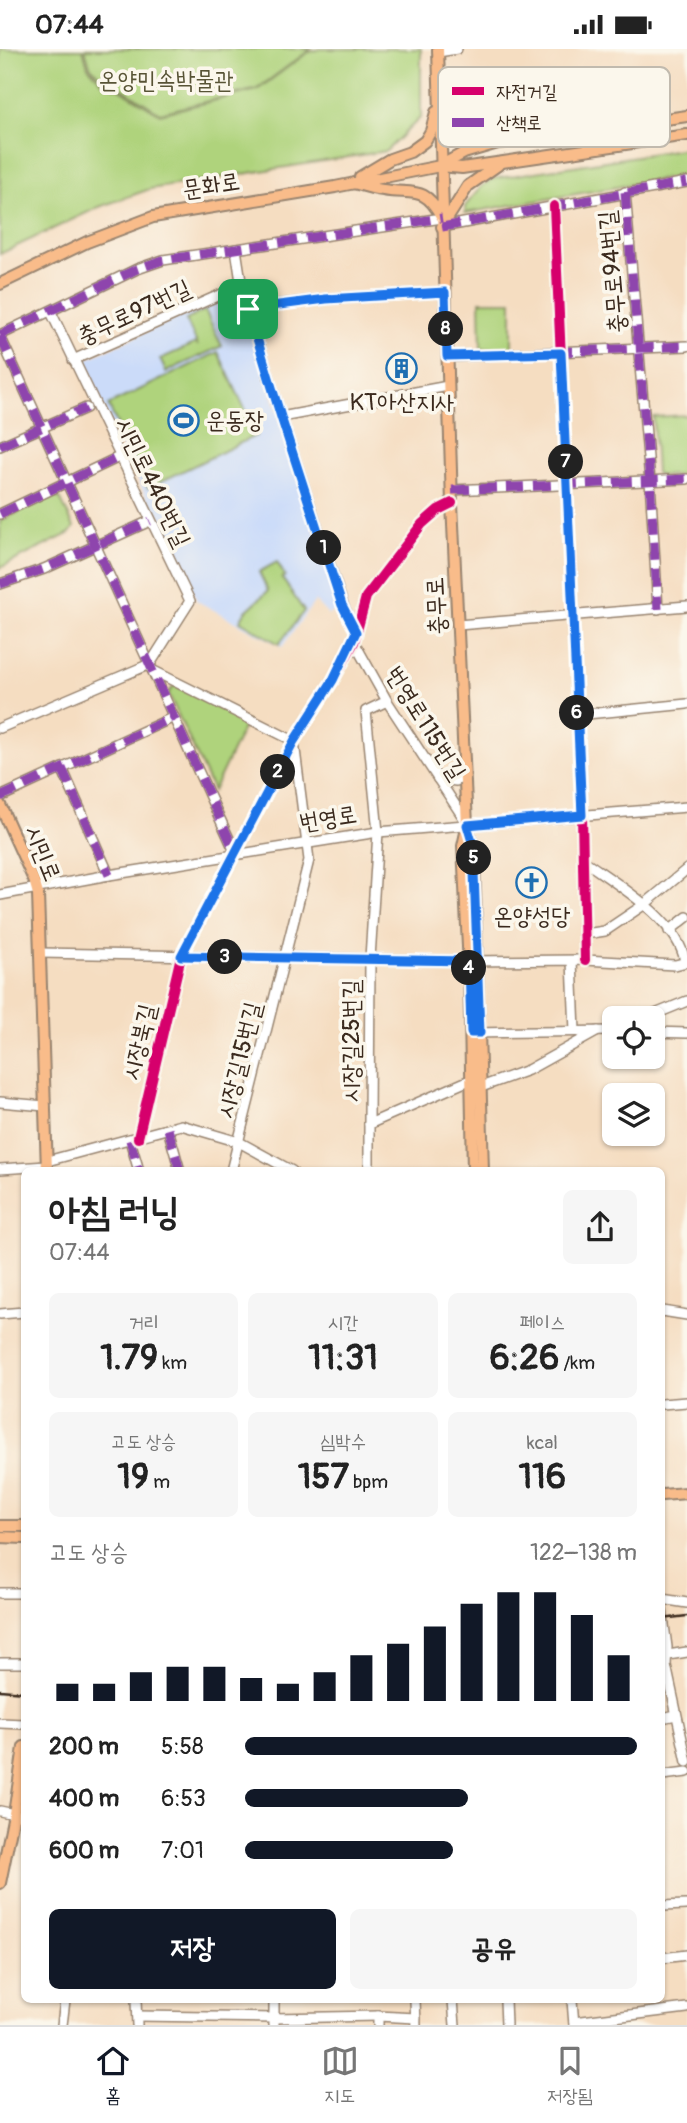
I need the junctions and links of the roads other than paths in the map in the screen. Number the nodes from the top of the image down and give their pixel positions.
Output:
1 (457, 49) edge
2 (438, 51) edge
3 (438, 104) edge
4 (440, 147) edge
5 (484, 147) edge
6 (605, 147) edge
7 (503, 162) junction
8 (440, 166) junction
9 (352, 182) junction
10 (687, 182) edge
11 (625, 192) junction
12 (554, 206) junction
13 (442, 222) junction
14 (236, 249) junction
15 (0, 284) edge
16 (242, 288) junction
17 (445, 292) junction
18 (248, 309) junction
19 (51, 312) junction
20 (0, 336) edge
21 (687, 346) edge
22 (638, 349) junction
23 (561, 353) junction
24 (447, 356) junction
25 (73, 360) junction
26 (448, 386) junction
27 (86, 408) dead end
28 (281, 417) junction
29 (42, 428) junction
30 (0, 446) edge
31 (119, 457) junction
32 (687, 479) edge
33 (650, 481) junction
34 (66, 482) junction
35 (568, 485) junction
36 (452, 490) junction
37 (452, 503) junction
38 (0, 514) edge
39 (150, 521) junction
40 (96, 546) junction
41 (0, 584) edge
42 (687, 606) edge
43 (658, 608) junction
44 (573, 615) junction
45 (458, 625) junction
46 (355, 637) junction
47 (151, 667) junction
48 (387, 701) junction
49 (687, 704) edge
50 (577, 715) junction
51 (174, 717) junction
52 (0, 728) edge
53 (294, 741) junction
54 (465, 766) junction
55 (62, 768) junction
56 (438, 779) junction
57 (0, 797) edge
58 (0, 805) edge
59 (687, 807) edge
60 (582, 815) junction
61 (467, 825) junction
62 (378, 832) junction
63 (307, 842) junction
64 (236, 854) junction
65 (583, 860) junction
66 (687, 869) edge
67 (109, 875) junction
68 (37, 887) junction
69 (0, 895) edge
70 (645, 904) junction
71 (687, 917) edge
72 (669, 931) junction
73 (585, 934) junction
74 (41, 953) junction
75 (181, 956) junction
76 (284, 958) junction
77 (370, 958) junction
78 (585, 960) junction
79 (474, 961) junction
80 (572, 961) junction
81 (686, 962) edge
82 (687, 1002) edge
83 (665, 1010) edge
84 (575, 1031) junction
85 (600, 1031) joint
86 (665, 1032) edge
87 (475, 1033) junction
88 (687, 1033) edge
89 (472, 1079) junction
90 (481, 1087) junction
91 (0, 1102) edge
92 (45, 1106) junction
93 (369, 1124) junction
94 (168, 1129) junction
95 (134, 1139) junction
96 (239, 1142) junction
97 (47, 1166) edge
98 (138, 1167) edge
99 (179, 1167) edge
100 (232, 1167) edge
101 (285, 1167) edge
102 (369, 1167) edge
103 (473, 1167) edge
104 (483, 1167) edge
105 (21, 1168) edge
106 (0, 1169) edge
107 (687, 1306) edge
108 (665, 1311) edge
109 (21, 1312) edge
110 (0, 1314) edge
111 (687, 1315) edge
112 (687, 1402) edge
113 (665, 1404) edge
114 (687, 1493) edge
115 (665, 1495) edge
116 (687, 1498) edge
117 (665, 1500) edge
118 (21, 1525) edge
119 (0, 1527) edge
120 (0, 1537) edge
121 (21, 1538) edge
122 (0, 1593) edge
123 (21, 1593) edge
124 (665, 1600) edge
125 (687, 1604) edge
126 (687, 1652) edge
127 (665, 1656) edge
128 (665, 1660) edge
129 (0, 1663) edge
130 (21, 1663) edge
131 (677, 1715) junction
132 (665, 1717) edge
133 (0, 1723) edge
134 (21, 1724) edge
135 (687, 1762) edge
136 (687, 1772) edge
137 (665, 1775) edge
138 (0, 1811) edge
139 (20, 1815) edge
140 (0, 1883) edge
141 (687, 1905) edge
142 (665, 1906) edge
143 (687, 1955) edge
144 (665, 1958) edge
145 (65, 2003) edge
146 (136, 2003) edge
147 (274, 2003) edge
148 (415, 2003) edge
149 (453, 2003) edge
150 (505, 2003) edge
151 (572, 2003) edge
152 (687, 2008) edge
153 (378, 2020) edge
154 (137, 2021) edge
155 (274, 2021) edge
156 (416, 2022) edge
157 (574, 2024) edge
158 (62, 2025) edge
159 (455, 2025) edge
160 (506, 2025) edge

1 - 2 street
3 - 9 main road
4 - 8 main road, 충무로
5 - 8 main road, 문화로
6 - 7 main road, 문화로
7 - 8 main road, 문화로
7 - 13 main road
8 - 9 main road, 문화로
8 - 13 main road, 충무로
9 - 13 main road
9 - 15 main road, 문화로
10 - 11 street
11 - 12 street
11 - 22 street, 충무로94번길
12 - 13 street
12 - 23 street
13 - 14 street
13 - 17 main road, 충무로
14 - 16 street
14 - 19 street
16 - 18 street
16 - 25 street, 충무로97번길
17 - 18 street
17 - 24 main road, 충무로
18 - 28 street, 번영로115번길
19 - 20 street
19 - 25 street, 시민로440번길
20 - 29 street
21 - 22 street, 충무로94번길
22 - 23 street, 충무로94번길
22 - 33 street
23 - 24 street, 충무로94번길
23 - 35 street
24 - 26 main road, 충무로
25 - 31 street, 시민로440번길
26 - 28 street
26 - 36 main road, 충무로
27 - 29 street
28 - 46 street, 번영로115번길
29 - 30 street
29 - 34 street
31 - 34 street
31 - 39 street, 시민로440번길
32 - 33 street
33 - 35 street
33 - 43 street
34 - 38 street
34 - 40 street
35 - 36 street
35 - 44 street
36 - 37 main road, 충무로
37 - 45 main road, 충무로
37 - 46 street
39 - 40 street
39 - 47 street, 시민로440번길
40 - 41 street
40 - 47 street
42 - 43 street
43 - 44 street
44 - 45 street
44 - 50 street
45 - 54 main road, 충무로
46 - 48 street, 번영로115번길
46 - 53 street
47 - 51 street
47 - 52 street
47 - 53 street
48 - 56 street, 번영로115번길
48 - 62 street, 번영로
49 - 50 street
50 - 60 street
51 - 55 street
51 - 64 street
53 - 63 street, 번영로
53 - 64 street
54 - 56 street
54 - 61 main road, 충무로
55 - 57 street
55 - 67 street
56 - 61 street, 번영로115번길
58 - 68 main road, 시민로
59 - 60 street, 번영로
60 - 61 street, 번영로
60 - 65 street
61 - 62 street, 번영로
61 - 79 main road, 충무로
62 - 63 street, 번영로
62 - 77 street, 시장길25번길
63 - 64 street, 번영로
63 - 76 street, 시장길15번길
64 - 67 street, 번영로
64 - 75 street, 시장북길
65 - 70 street
65 - 73 street
66 - 70 street
67 - 68 street, 번영로
68 - 69 street, 번영로
68 - 74 main road, 시민로
70 - 72 street
70 - 73 street
71 - 72 street
72 - 81 street
73 - 78 street
74 - 75 street
74 - 92 main road, 시민로
75 - 76 street
75 - 95 street, 시장북길
76 - 77 street
76 - 96 street, 시장길15번길
77 - 79 street
77 - 93 street, 시장길25번길
78 - 80 street
78 - 81 street
79 - 80 street
79 - 87 main road, 충무로
80 - 84 street
82 - 83 street
84 - 85 street
84 - 87 street
85 - 90 street
86 - 88 street
87 - 89 main road, 충무로
87 - 90 main road, 충무로
89 - 93 street, 시장길25번길
89 - 103 main road, 충무로
90 - 104 main road, 충무로
91 - 92 street
92 - 97 main road, 시민로
93 - 102 street, 시장길25번길
94 - 95 street
94 - 96 street
94 - 99 street
95 - 97 street
95 - 98 street
96 - 100 street, 시장길15번길
96 - 101 street
105 - 106 street
107 - 111 street
108 - 111 street
109 - 110 street
112 - 113 street
114 - 115 main road
116 - 117 main road
118 - 119 main road
120 - 121 main road
122 - 123 street
124 - 125 street
126 - 127 street
128 - 131 street
129 - 130 street
131 - 132 street
131 - 135 street
133 - 134 street
136 - 137 street
138 - 139 street
139 - 140 main road
141 - 142 street
143 - 144 street
145 - 158 street
146 - 154 street
147 - 155 street
148 - 156 street
149 - 159 street
150 - 160 street
151 - 157 street
152 - 157 street
153 - 155 street
153 - 156 street
154 - 155 street

